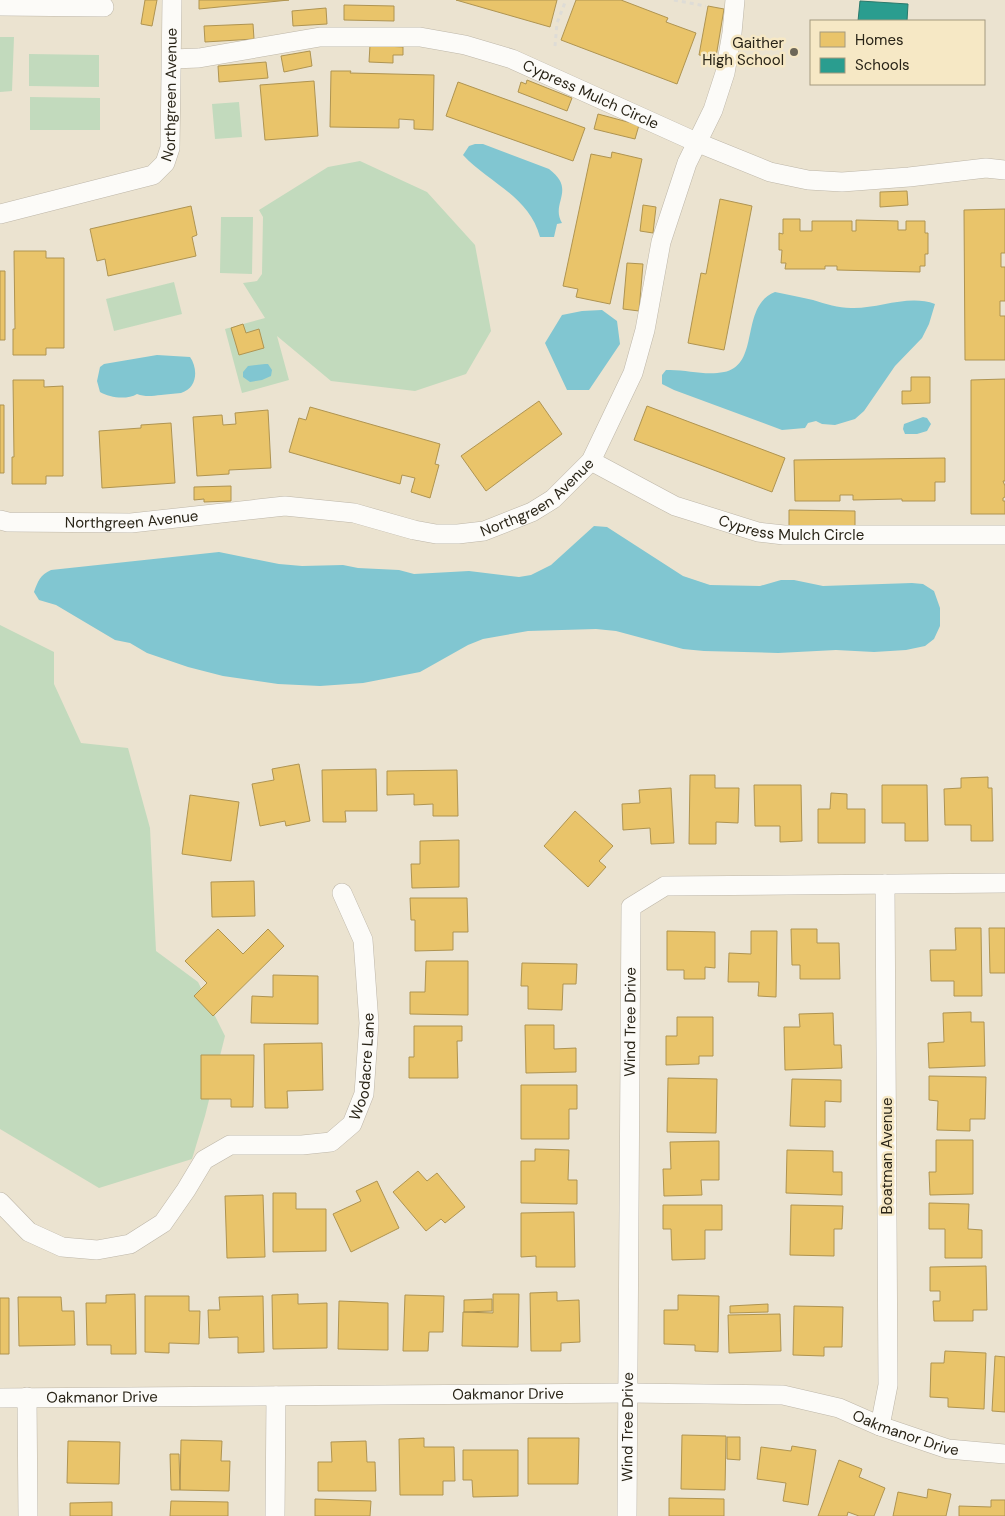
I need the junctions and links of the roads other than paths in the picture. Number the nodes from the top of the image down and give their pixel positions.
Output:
1 (172, 0) edge
2 (736, 0) edge
3 (0, 6) edge
4 (104, 7) dead end
5 (172, 59) junction
6 (696, 142) junction
7 (1005, 170) edge
8 (0, 214) edge
9 (591, 461) junction
10 (0, 520) edge
11 (1005, 535) edge
12 (1005, 883) edge
13 (885, 884) junction
14 (342, 893) dead end
15 (0, 1202) edge
16 (628, 1393) junction
17 (276, 1396) junction
18 (27, 1397) junction
19 (0, 1398) edge
20 (880, 1426) junction
21 (1005, 1454) edge
22 (28, 1516) edge
23 (275, 1516) edge
24 (627, 1516) edge

1 - 5 street, Northgreen Avenue
2 - 6 street, Northgreen Avenue
3 - 4 street
5 - 6 street, Cypress Mulch Circle
5 - 8 street, Northgreen Avenue
6 - 7 street, Cypress Mulch Circle
6 - 9 street, Northgreen Avenue
9 - 10 street, Northgreen Avenue
9 - 11 street, Cypress Mulch Circle
12 - 13 street, Wind Tree Drive
13 - 16 street, Wind Tree Drive
13 - 20 street, Boatman Avenue
14 - 15 street, Woodacre Lane
16 - 17 street, Oakmanor Drive
16 - 20 street, Oakmanor Drive
16 - 24 street, Wind Tree Drive
17 - 18 street, Oakmanor Drive
17 - 23 street
18 - 19 street, Oakmanor Drive
18 - 22 street
20 - 21 street, Oakmanor Drive

